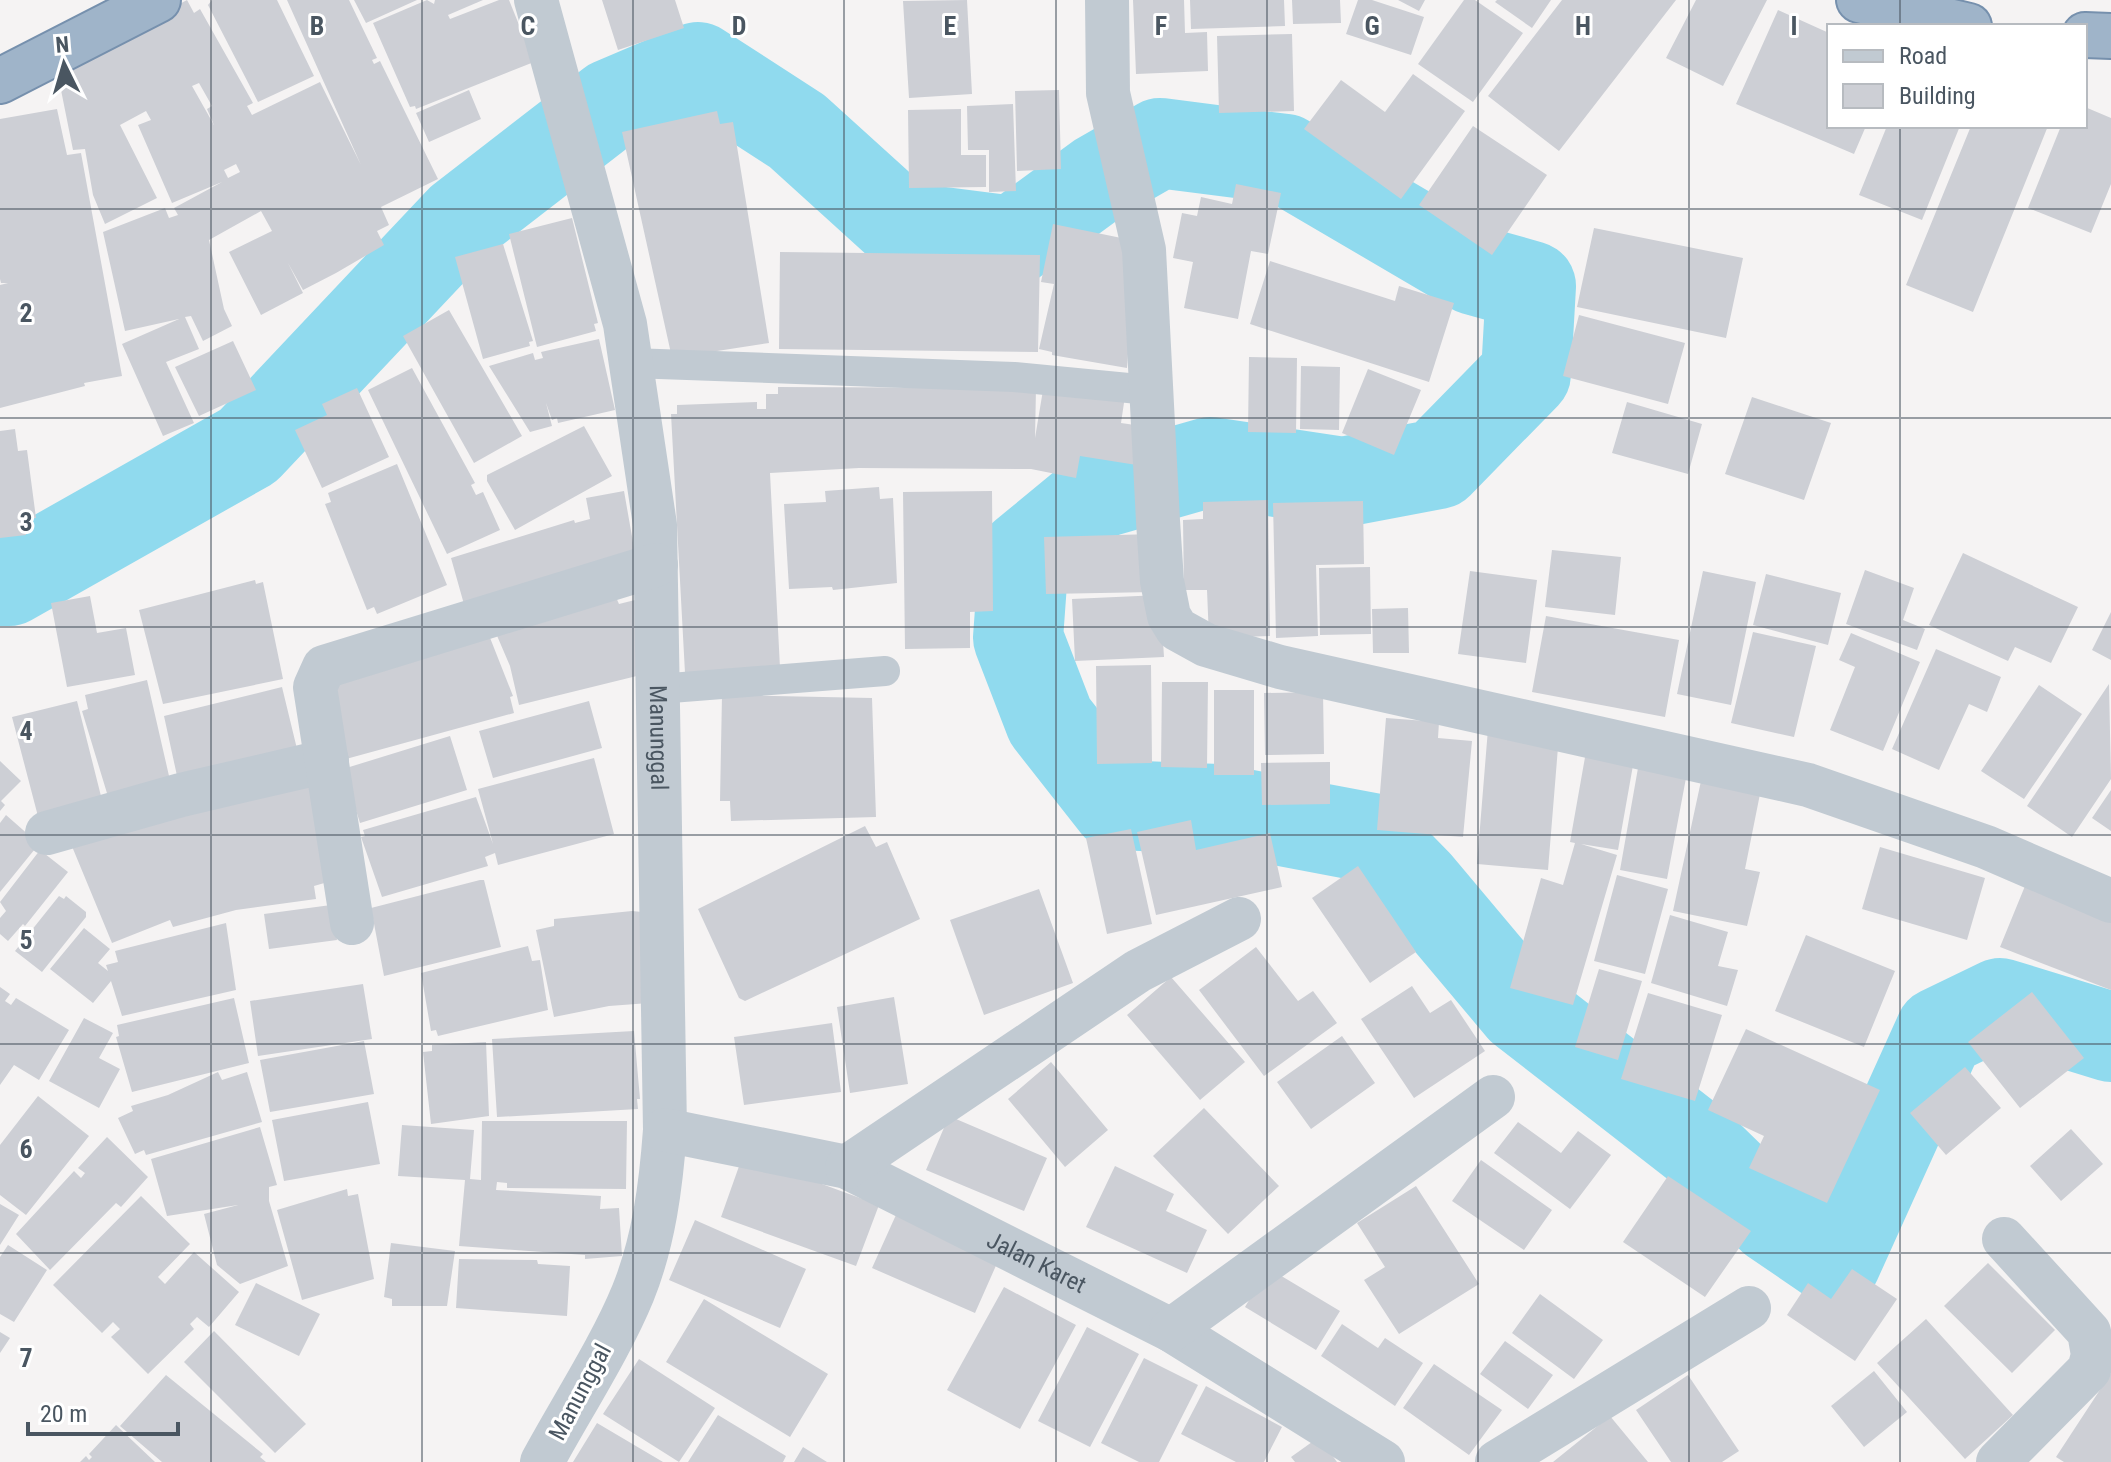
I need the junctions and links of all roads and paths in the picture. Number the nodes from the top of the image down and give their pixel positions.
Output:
1 (158, 0) edge
2 (536, 0) edge
3 (1107, 0) edge
4 (1866, 2) edge
5 (1960, 24) edge
6 (2087, 35) edge
7 (2111, 36) edge
8 (0, 81) edge
9 (631, 363) junction
10 (1149, 390) junction
11 (656, 565) junction
12 (885, 671) dead end
13 (658, 689) junction
14 (327, 761) junction
15 (47, 833) dead end
16 (2111, 901) edge
17 (1239, 919) dead end
18 (352, 923) dead end
19 (1493, 1097) dead end
20 (665, 1130) junction
21 (847, 1167) junction
22 (2004, 1239) dead end
23 (1749, 1308) dead end
24 (1171, 1330) junction
25 (542, 1462) edge
26 (1383, 1462) edge
27 (1497, 1462) edge
28 (1998, 1462) edge

1 - 8 highway
2 - 9 street, Manunggal
3 - 10 street
4 - 5 highway
6 - 7 highway
9 - 10 lane
9 - 11 street, Manunggal
10 - 16 street
11 - 13 street, Manunggal
11 - 14 street
12 - 13 lane
13 - 20 street, Manunggal
14 - 15 street
14 - 18 street
17 - 21 street
19 - 24 street
20 - 21 street, Jalan Karet
20 - 25 street, Manunggal
21 - 24 street, Jalan Karet
22 - 28 street
23 - 27 street
24 - 26 street, Jalan Karet

